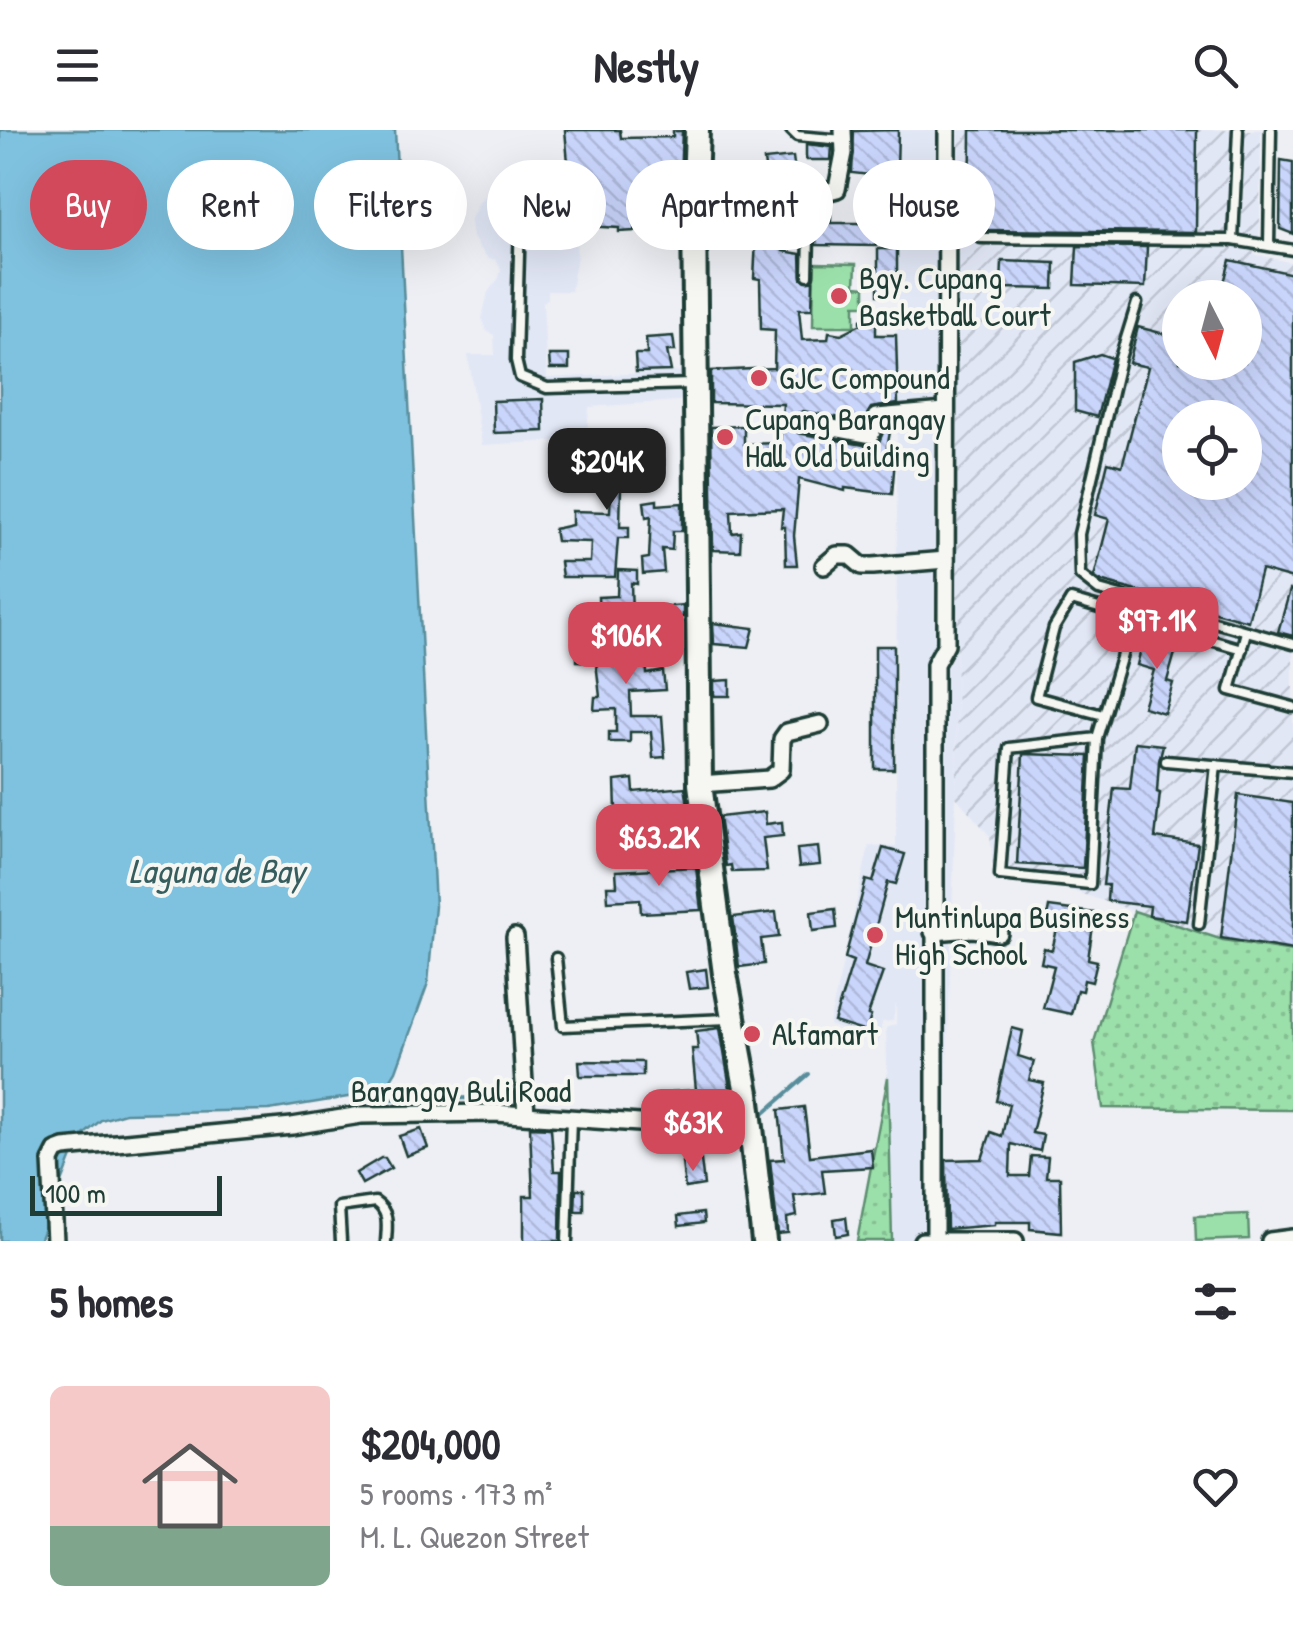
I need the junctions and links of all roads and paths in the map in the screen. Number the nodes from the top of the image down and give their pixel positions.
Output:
1 (697, 130) edge
2 (791, 130) edge
3 (947, 130) edge
4 (1238, 130) edge
5 (1271, 130) edge
6 (818, 134) edge
7 (843, 135) edge
8 (696, 160) edge
9 (833, 190) edge
10 (995, 238) edge
11 (1234, 240) junction
12 (1269, 245) junction
13 (519, 250) edge
14 (694, 250) edge
15 (809, 250) edge
16 (1293, 250) edge
17 (808, 275) dead end
18 (1138, 303) dead end
19 (696, 384) junction
20 (945, 412) junction
21 (801, 422) dead end
22 (946, 560) junction
23 (824, 566) dead end
24 (1133, 618) junction
25 (1246, 632) junction
26 (1293, 644) edge
27 (1242, 650) junction
28 (1293, 708) edge
29 (1103, 715) junction
30 (820, 724) dead end
31 (1097, 738) junction
32 (1166, 760) dead end
33 (1216, 765) junction
34 (1293, 772) edge
35 (700, 784) junction
36 (1199, 924) dead end
37 (933, 932) junction
38 (999, 933) dead end
39 (514, 937) dead end
40 (556, 958) dead end
41 (732, 1018) junction
42 (526, 1115) junction
43 (571, 1118) junction
44 (750, 1122) junction
45 (1293, 1238) edge
46 (935, 1240) edge
47 (56, 1241) edge
48 (341, 1241) edge
49 (386, 1241) edge
50 (566, 1241) edge
51 (764, 1241) edge
52 (922, 1241) edge
53 (1015, 1241) edge
54 (1270, 1241) edge

1 - 8 main road
2 - 6 lane
3 - 20 street
4 - 11 lane
5 - 12 lane
6 - 7 lane
7 - 9 street
10 - 11 lane
11 - 12 lane
12 - 16 lane
13 - 19 lane
14 - 19 main road
15 - 17 lane
18 - 25 lane
19 - 35 main road
20 - 21 street
20 - 22 street
22 - 23 street
22 - 37 street
24 - 27 lane
24 - 29 lane
24 - 29 lane
25 - 26 lane
25 - 27 lane
27 - 28 lane
29 - 31 lane
30 - 35 street
31 - 31 lane
32 - 33 lane
33 - 34 lane
33 - 36 lane
35 - 41 main road
37 - 38 street
37 - 46 street
39 - 42 street
40 - 41 lane
41 - 44 main road
42 - 43 street, Barangay Buli Road
42 - 47 street, Barangay Buli Road
43 - 44 street, Barangay Buli Road
43 - 50 lane
44 - 51 main road
45 - 54 street
46 - 52 street
46 - 53 street
48 - 49 lane

